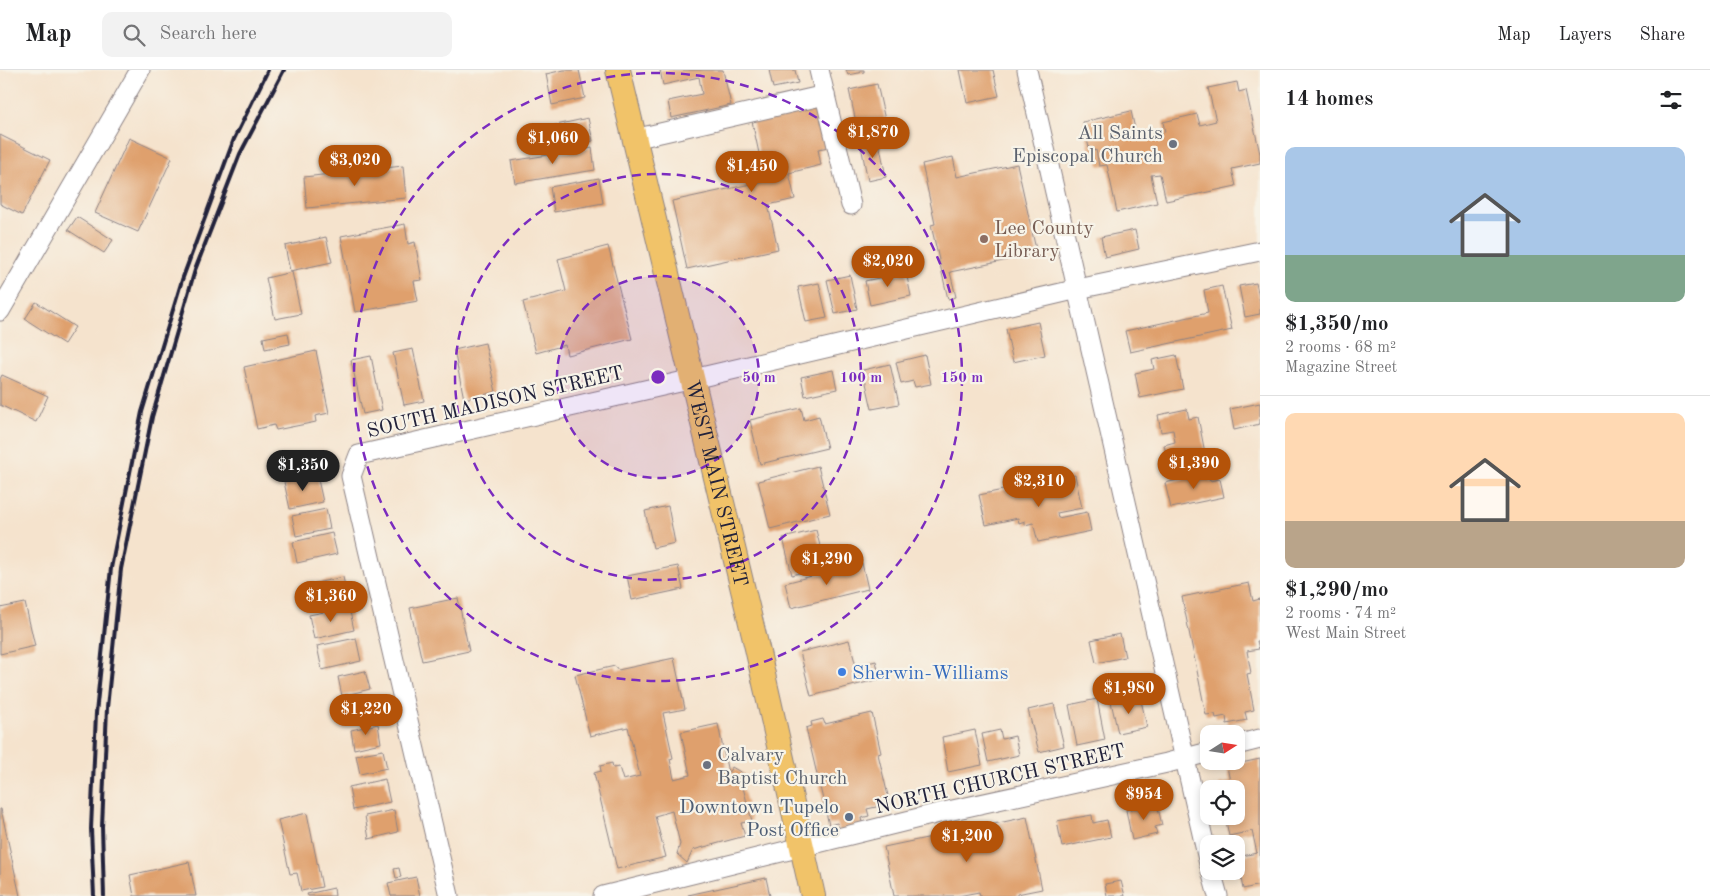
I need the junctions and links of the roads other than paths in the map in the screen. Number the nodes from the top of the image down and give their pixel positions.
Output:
1 (140, 70) edge
2 (618, 70) edge
3 (819, 70) edge
4 (1027, 70) edge
5 (825, 95) junction
6 (634, 139) junction
7 (851, 205) dead end
8 (1260, 251) edge
9 (1078, 289) junction
10 (0, 311) edge
11 (693, 380) junction
12 (1260, 739) edge
13 (1245, 743) edge
14 (1200, 755) edge
15 (1184, 759) junction
16 (1202, 835) edge
17 (802, 848) junction
18 (1213, 880) edge
19 (449, 896) edge
20 (603, 896) edge
21 (813, 896) edge
22 (1218, 896) edge

1 - 10 street
2 - 6 main road, WEST MAIN STREET
3 - 5 street
4 - 9 street
5 - 6 street
5 - 7 street
6 - 11 main road, WEST MAIN STREET
8 - 9 street
9 - 11 street
9 - 15 street
11 - 17 main road, WEST MAIN STREET
11 - 19 street, SOUTH MADISON STREET
12 - 13 street
14 - 15 street, NORTH CHURCH STREET
15 - 16 street
15 - 17 street, NORTH CHURCH STREET
17 - 20 street, NORTH CHURCH STREET
17 - 21 main road, WEST MAIN STREET
18 - 22 street

